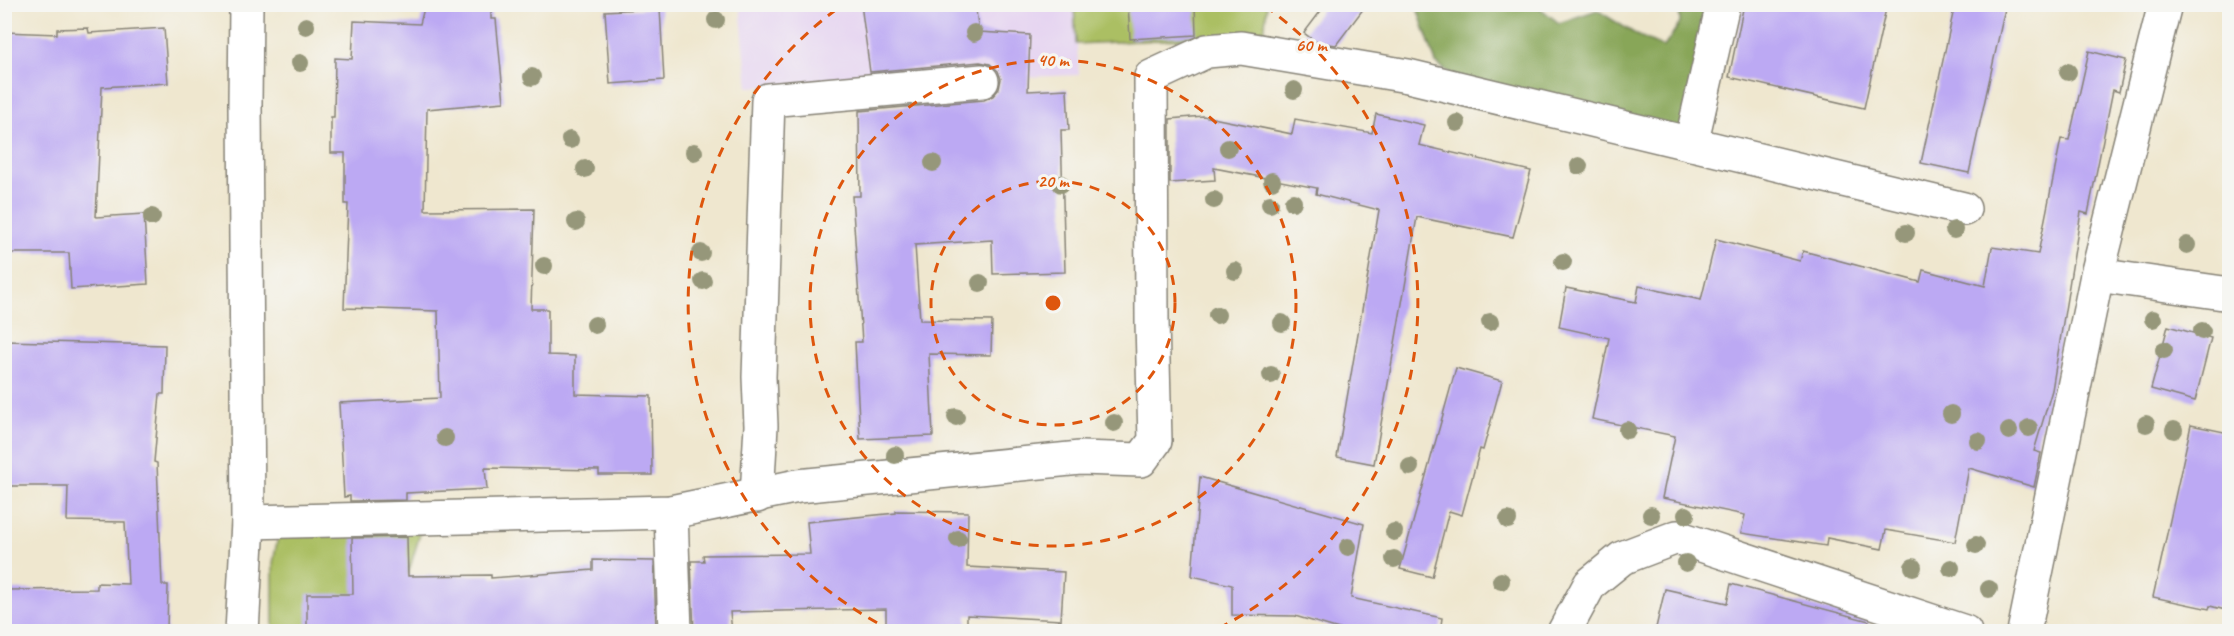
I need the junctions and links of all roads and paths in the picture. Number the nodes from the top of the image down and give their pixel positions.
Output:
1 (246, 4) edge
2 (1724, 4) edge
3 (2165, 4) edge
4 (982, 81) dead end
5 (1691, 144) junction
6 (1964, 209) dead end
7 (2097, 275) junction
8 (2229, 294) edge
9 (756, 496) junction
10 (671, 512) junction
11 (248, 522) junction
12 (242, 632) edge
13 (675, 632) edge
14 (1564, 632) edge
15 (1965, 632) edge
16 (2024, 632) edge

1 - 11 street
2 - 5 street
3 - 7 street
4 - 9 street
5 - 6 street
5 - 9 street
7 - 8 street
7 - 16 street
9 - 10 street
10 - 11 street
10 - 13 street
11 - 12 street
14 - 15 street

